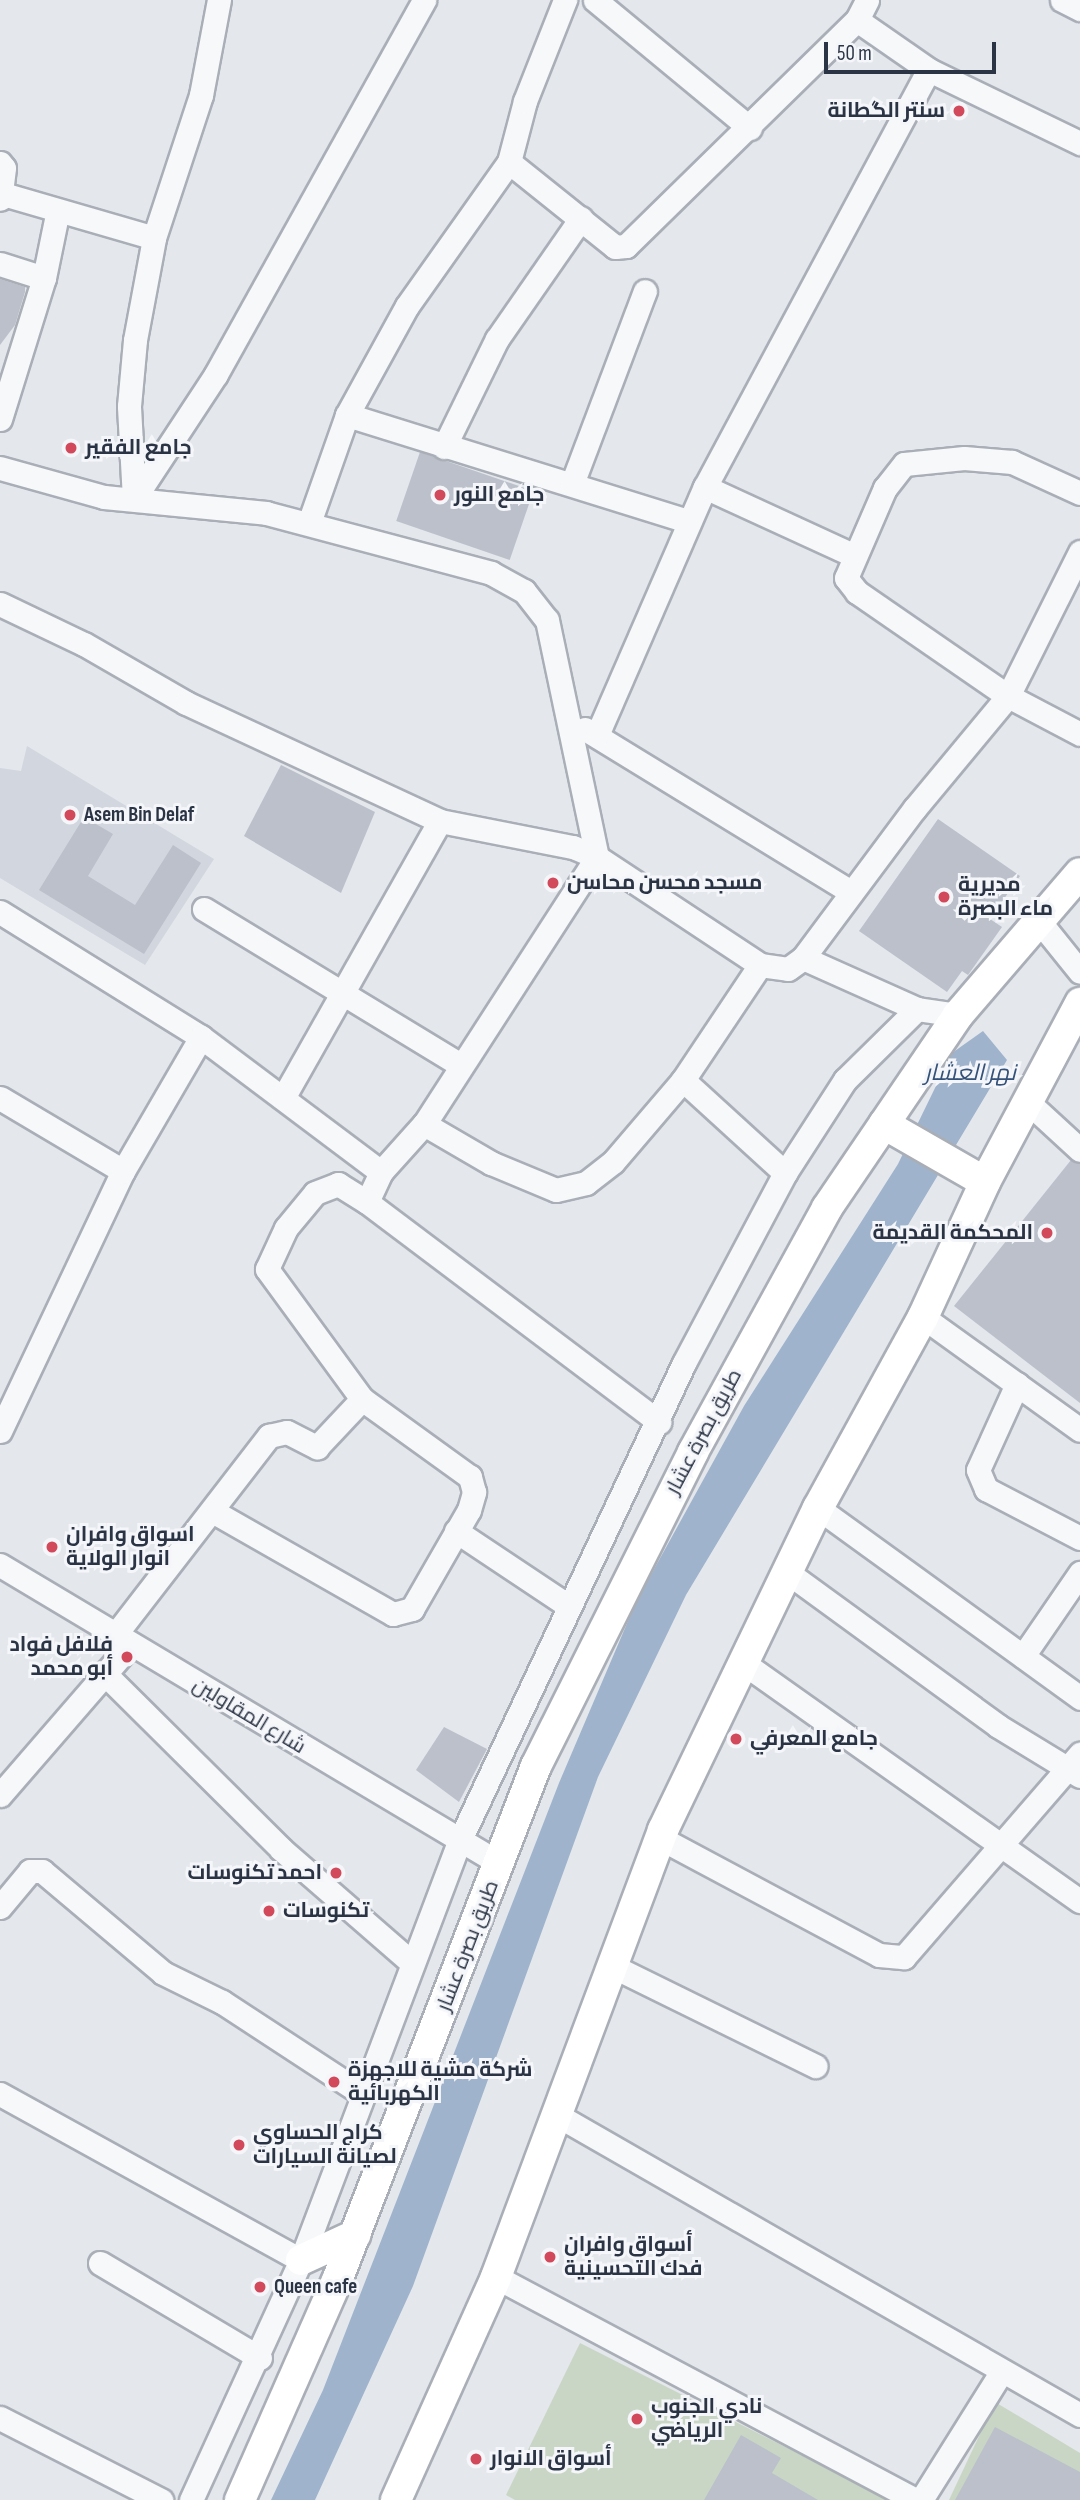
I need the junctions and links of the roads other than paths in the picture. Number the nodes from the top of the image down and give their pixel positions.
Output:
1 (219, 0) edge
2 (424, 0) edge
3 (565, 0) edge
4 (595, 0) edge
5 (1062, 0) edge
6 (1080, 9) edge
7 (862, 10) edge
8 (929, 70) junction
9 (750, 128) junction
10 (1080, 144) edge
11 (509, 162) junction
12 (0, 163) edge
13 (1, 197) edge
14 (58, 210) junction
15 (580, 218) junction
16 (154, 238) junction
17 (0, 264) edge
18 (44, 278) junction
19 (645, 291) dead end
20 (347, 415) junction
21 (0, 419) edge
22 (444, 447) junction
23 (0, 468) edge
24 (572, 484) junction
25 (705, 487) junction
26 (1080, 493) edge
27 (134, 499) junction
28 (688, 521) junction
29 (309, 523) junction
30 (1080, 552) edge
31 (853, 555) junction
32 (0, 604) edge
33 (1008, 696) junction
34 (566, 719) junction
35 (1080, 734) edge
36 (597, 735) junction
37 (440, 821) junction
38 (597, 857) junction
39 (1080, 873) edge
40 (851, 892) junction
41 (204, 909) dead end
42 (0, 912) edge
43 (1039, 921) junction
44 (803, 958) junction
45 (760, 965) junction
46 (1080, 972) edge
47 (345, 995) junction
48 (1080, 1003) edge
49 (917, 1009) junction
50 (958, 1015) junction
51 (201, 1037) junction
52 (1070, 1037) edge
53 (460, 1065) junction
54 (683, 1080) junction
55 (0, 1098) edge
56 (283, 1098) junction
57 (1030, 1104) junction
58 (424, 1124) junction
59 (892, 1129) junction
60 (1080, 1150) edge
61 (123, 1171) junction
62 (381, 1171) junction
63 (785, 1173) junction
64 (975, 1177) junction
65 (367, 1202) junction
66 (923, 1317) junction
67 (1017, 1384) junction
68 (362, 1399) junction
69 (659, 1422) junction
70 (1080, 1430) edge
71 (0, 1431) edge
72 (818, 1508) junction
73 (214, 1512) junction
74 (456, 1531) junction
75 (1080, 1538) edge
76 (0, 1565) edge
77 (787, 1572) junction
78 (1080, 1573) edge
79 (567, 1605) junction
80 (123, 1640) junction
81 (1023, 1656) junction
82 (742, 1662) junction
83 (104, 1673) junction
84 (1080, 1698) edge
85 (1076, 1766) edge
86 (0, 1795) edge
87 (660, 1838) junction
88 (459, 1842) junction
89 (1000, 1843) junction
90 (499, 1863) junction
91 (1080, 1901) edge
92 (0, 1907) edge
93 (412, 1963) junction
94 (610, 1965) junction
95 (815, 2066) dead end
96 (361, 2093) junction
97 (0, 2094) edge
98 (557, 2115) junction
99 (355, 2235) junction
100 (301, 2260) junction
101 (100, 2263) dead end
102 (496, 2277) junction
103 (260, 2358) junction
104 (1002, 2371) junction
105 (1080, 2415) edge
106 (0, 2418) edge
107 (161, 2500) edge
108 (191, 2500) edge
109 (240, 2500) edge
110 (396, 2500) edge
111 (918, 2500) edge

1 - 16 street
2 - 27 street
3 - 11 street
4 - 9 street
5 - 6 street
7 - 8 street
7 - 9 street
8 - 10 street
8 - 25 street
9 - 15 street
11 - 15 street
11 - 20 street
12 - 13 street
13 - 14 street
14 - 16 street
14 - 18 street
15 - 22 street
16 - 27 street
17 - 18 street
18 - 21 street
19 - 24 street
20 - 22 street
20 - 29 street
22 - 24 street
23 - 27 street
24 - 28 street
25 - 28 street
25 - 31 street
26 - 31 street
27 - 29 street
28 - 36 street
29 - 34 street
30 - 33 street
31 - 33 street
32 - 37 street
33 - 35 street
33 - 40 street
34 - 36 street
34 - 38 street
36 - 40 street
37 - 38 street
37 - 47 street
38 - 45 street
38 - 53 street
39 - 43 main road, طريق بصرة عشار
40 - 44 street
41 - 47 street
42 - 51 street
43 - 46 street
43 - 50 main road, طريق بصرة عشار
44 - 45 street
44 - 49 street
45 - 54 street
47 - 53 street
47 - 56 street
48 - 52 main road
49 - 50 street
49 - 63 street
50 - 59 main road, طريق بصرة عشار
51 - 56 street
51 - 61 street
52 - 57 main road
53 - 58 street
54 - 58 street
54 - 63 street
55 - 61 street
56 - 62 street
57 - 60 street
57 - 64 main road
58 - 62 street
59 - 64 main road
59 - 90 main road, طريق بصرة عشار
61 - 71 street
62 - 65 street
63 - 69 street
64 - 66 main road
65 - 68 street
65 - 69 street
66 - 67 street
66 - 72 main road
67 - 70 street
67 - 75 street
68 - 73 street
68 - 74 street
69 - 79 street
72 - 77 main road
72 - 81 street
73 - 74 street
73 - 80 street
74 - 79 street
76 - 80 street, شارع المقاولين
77 - 82 main road
77 - 85 street
78 - 81 street
79 - 88 street
80 - 83 street
80 - 88 street, شارع المقاولين
81 - 84 street
82 - 87 main road
82 - 89 street
83 - 86 street
83 - 93 street
85 - 89 street
87 - 89 street
87 - 94 main road
88 - 90 street, شارع المقاولين
88 - 93 street
89 - 91 street
90 - 99 main road, طريق بصرة عشار
92 - 96 street
93 - 96 street
94 - 95 street
94 - 98 main road
96 - 100 street
97 - 100 street
98 - 102 main road
98 - 104 street
99 - 100 main road
99 - 109 main road, طريق بصرة عشار
100 - 103 street
101 - 103 street
102 - 110 main road
102 - 111 street
103 - 108 street
104 - 105 street
104 - 111 street
106 - 107 street

